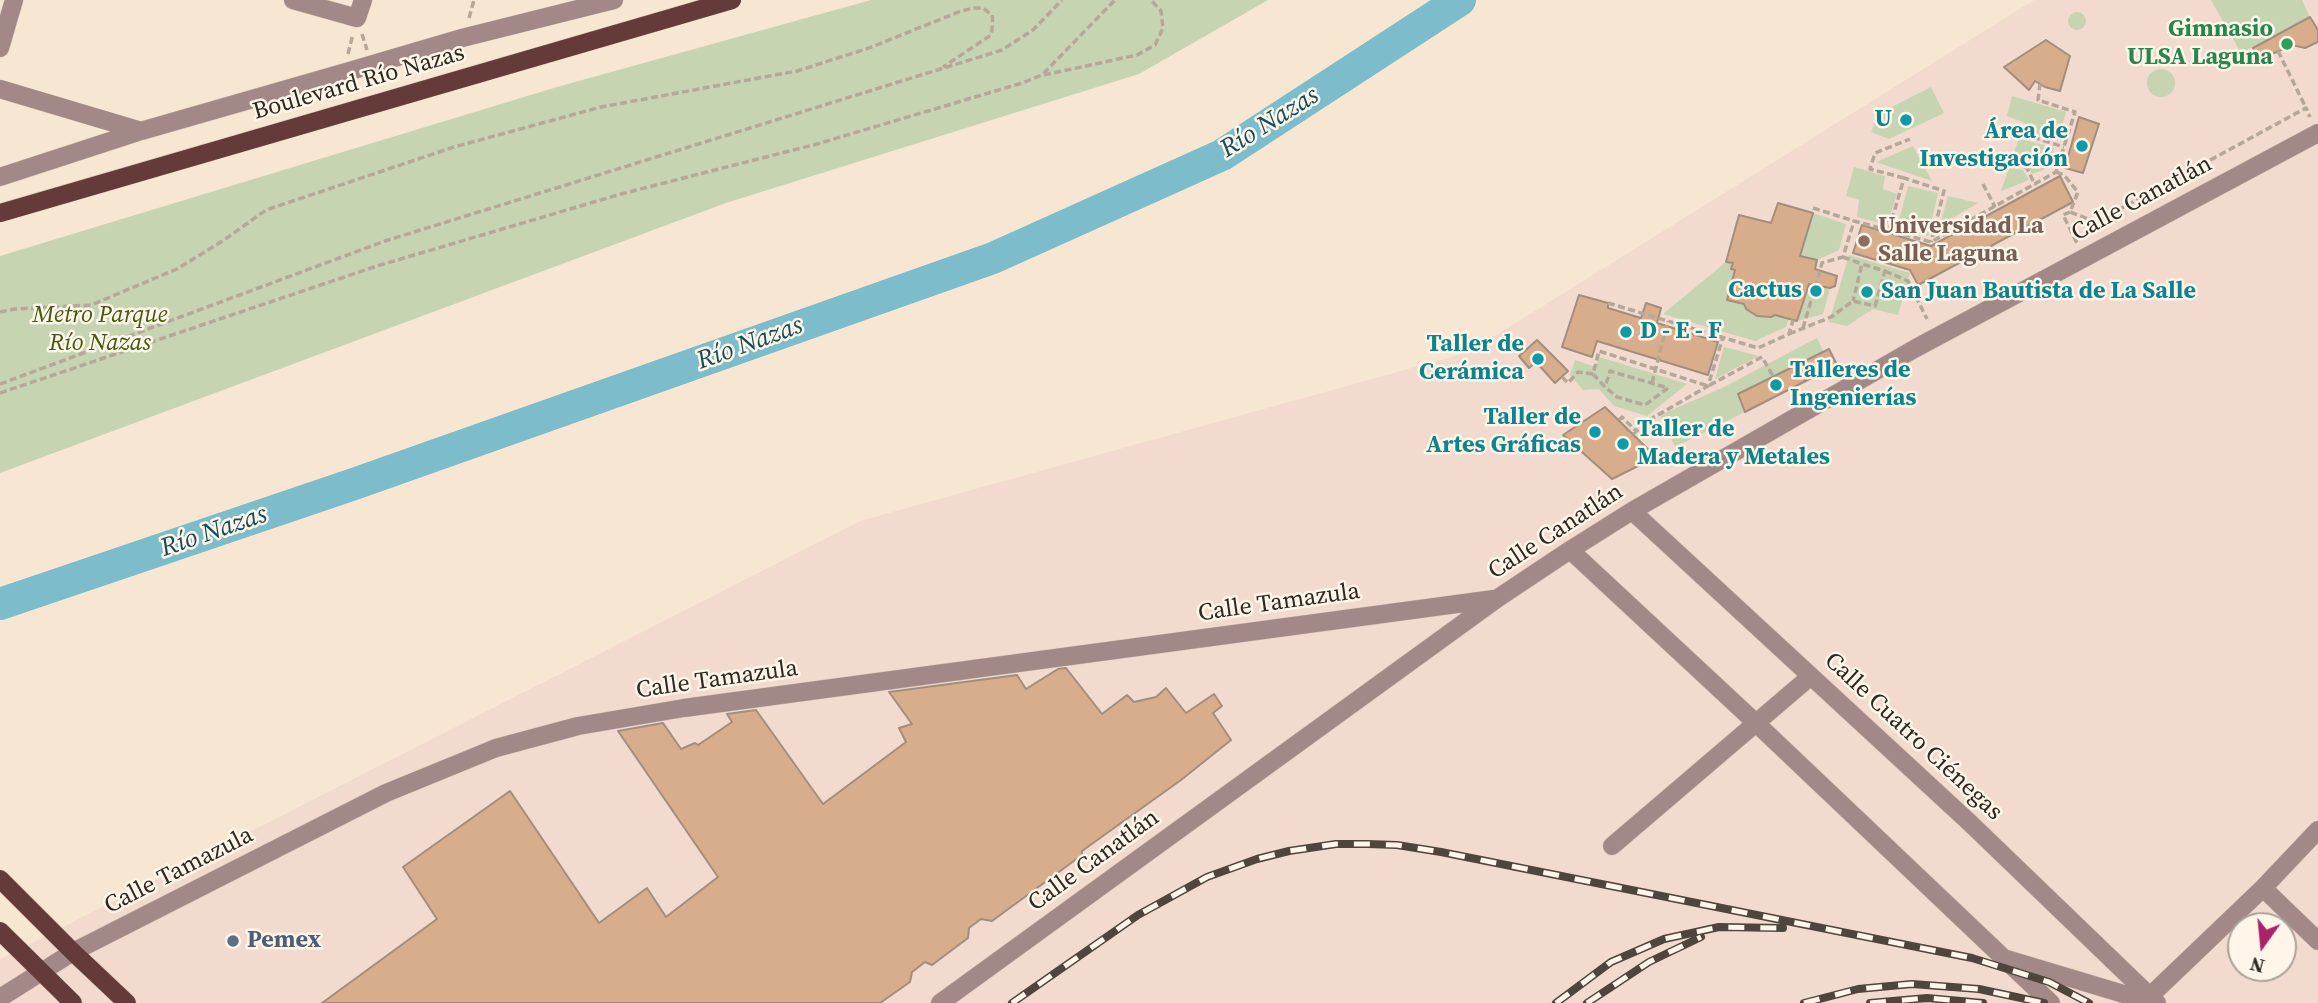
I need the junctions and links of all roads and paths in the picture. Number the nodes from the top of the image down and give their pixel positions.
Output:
1 (14, 0) edge
2 (293, 0) edge
3 (363, 0) edge
4 (614, 0) edge
5 (732, 0) edge
6 (1062, 0) edge
7 (1115, 0) edge
8 (1152, 0) edge
9 (357, 18) junction
10 (0, 48) edge
11 (2278, 51) dead end
12 (372, 64) junction
13 (939, 70) junction
14 (343, 73) junction
15 (1042, 75) junction
16 (2040, 84) dead end
17 (0, 89) edge
18 (2306, 108) junction
19 (141, 131) junction
20 (2013, 131) dead end
21 (2315, 135) edge
22 (1910, 139) dead end
23 (2064, 147) junction
24 (2004, 161) dead end
25 (2056, 172) junction
26 (0, 177) edge
27 (1904, 178) junction
28 (1983, 184) dead end
29 (2035, 185) junction
30 (1995, 207) junction
31 (1813, 208) dead end
32 (2070, 212) junction
33 (0, 213) edge
34 (1854, 221) junction
35 (1889, 230) junction
36 (1931, 242) junction
37 (2077, 243) dead end
38 (1843, 257) junction
39 (1862, 264) junction
40 (1885, 271) junction
41 (1853, 301) junction
42 (1608, 303) dead end
43 (0, 312) edge
44 (1927, 319) dead end
45 (1793, 320) dead end
46 (1668, 321) junction
47 (1803, 328) junction
48 (1788, 334) junction
49 (1723, 337) junction
50 (1758, 348) junction
51 (1762, 356) junction
52 (1656, 369) junction
53 (1592, 374) junction
54 (1773, 376) dead end
55 (1562, 377) dead end
56 (1653, 383) junction
57 (0, 384) edge
58 (1708, 386) junction
59 (1605, 387) junction
60 (0, 393) edge
61 (1619, 420) dead end
62 (1632, 512) junction
63 (1570, 550) junction
64 (1497, 598) junction
65 (1811, 676) junction
66 (1756, 723) junction
67 (2318, 830) edge
68 (1612, 846) dead end
69 (0, 879) edge
70 (2263, 888) junction
71 (0, 931) edge
72 (2318, 941) edge
73 (73, 952) junction
74 (2003, 958) junction
75 (41, 972) junction
76 (0, 998) edge
77 (2153, 999) edge
78 (73, 1003) edge
79 (127, 1003) edge
80 (940, 1003) edge
81 (2051, 1003) edge

1 - 10 street
2 - 9 street
3 - 9 street
4 - 12 street, Boulevard Río Nazas
5 - 33 main road, Boulevard Río Nazas
6 - 13 path
7 - 15 path
8 - 15 path
9 - 12 path
9 - 14 path
11 - 18 path
12 - 14 street, Boulevard Río Nazas
13 - 43 path
13 - 57 path
14 - 19 street, Boulevard Río Nazas
15 - 60 path
16 - 23 path
17 - 19 street
18 - 21 path
18 - 32 path
19 - 26 street, Boulevard Río Nazas
20 - 23 path
21 - 62 street, Calle Canatlán
22 - 27 path
23 - 25 path
24 - 29 path
25 - 29 path
25 - 32 path
27 - 35 path
27 - 36 path
28 - 30 path
29 - 30 path
30 - 36 path
31 - 34 path
32 - 37 path
34 - 35 path
34 - 38 path
35 - 36 path
38 - 39 path
38 - 47 path
39 - 40 path
39 - 41 path
40 - 41 path
40 - 44 path
41 - 47 path
42 - 46 path
45 - 48 path
46 - 49 path
46 - 52 path
47 - 48 path
48 - 50 path
49 - 50 path
49 - 58 path
50 - 51 path
51 - 54 path
51 - 58 path
52 - 53 path
52 - 56 path
52 - 58 path
53 - 55 path
53 - 59 path
56 - 59 path
56 - 59 path
58 - 61 path
62 - 63 street, Calle Canatlán
62 - 65 street, Calle Cuatro Ciénegas
63 - 64 street, Calle Canatlán
63 - 66 street
64 - 73 street, Calle Tamazula
64 - 80 street, Calle Canatlán
65 - 66 street
65 - 77 street, Calle Cuatro Ciénegas
66 - 68 street
66 - 74 street
67 - 70 street
69 - 73 main road
70 - 72 street
70 - 77 street
71 - 75 main road
73 - 75 street, Calle Tamazula
73 - 79 main road
74 - 77 street
74 - 81 street
75 - 76 street, Calle Tamazula
75 - 78 main road

